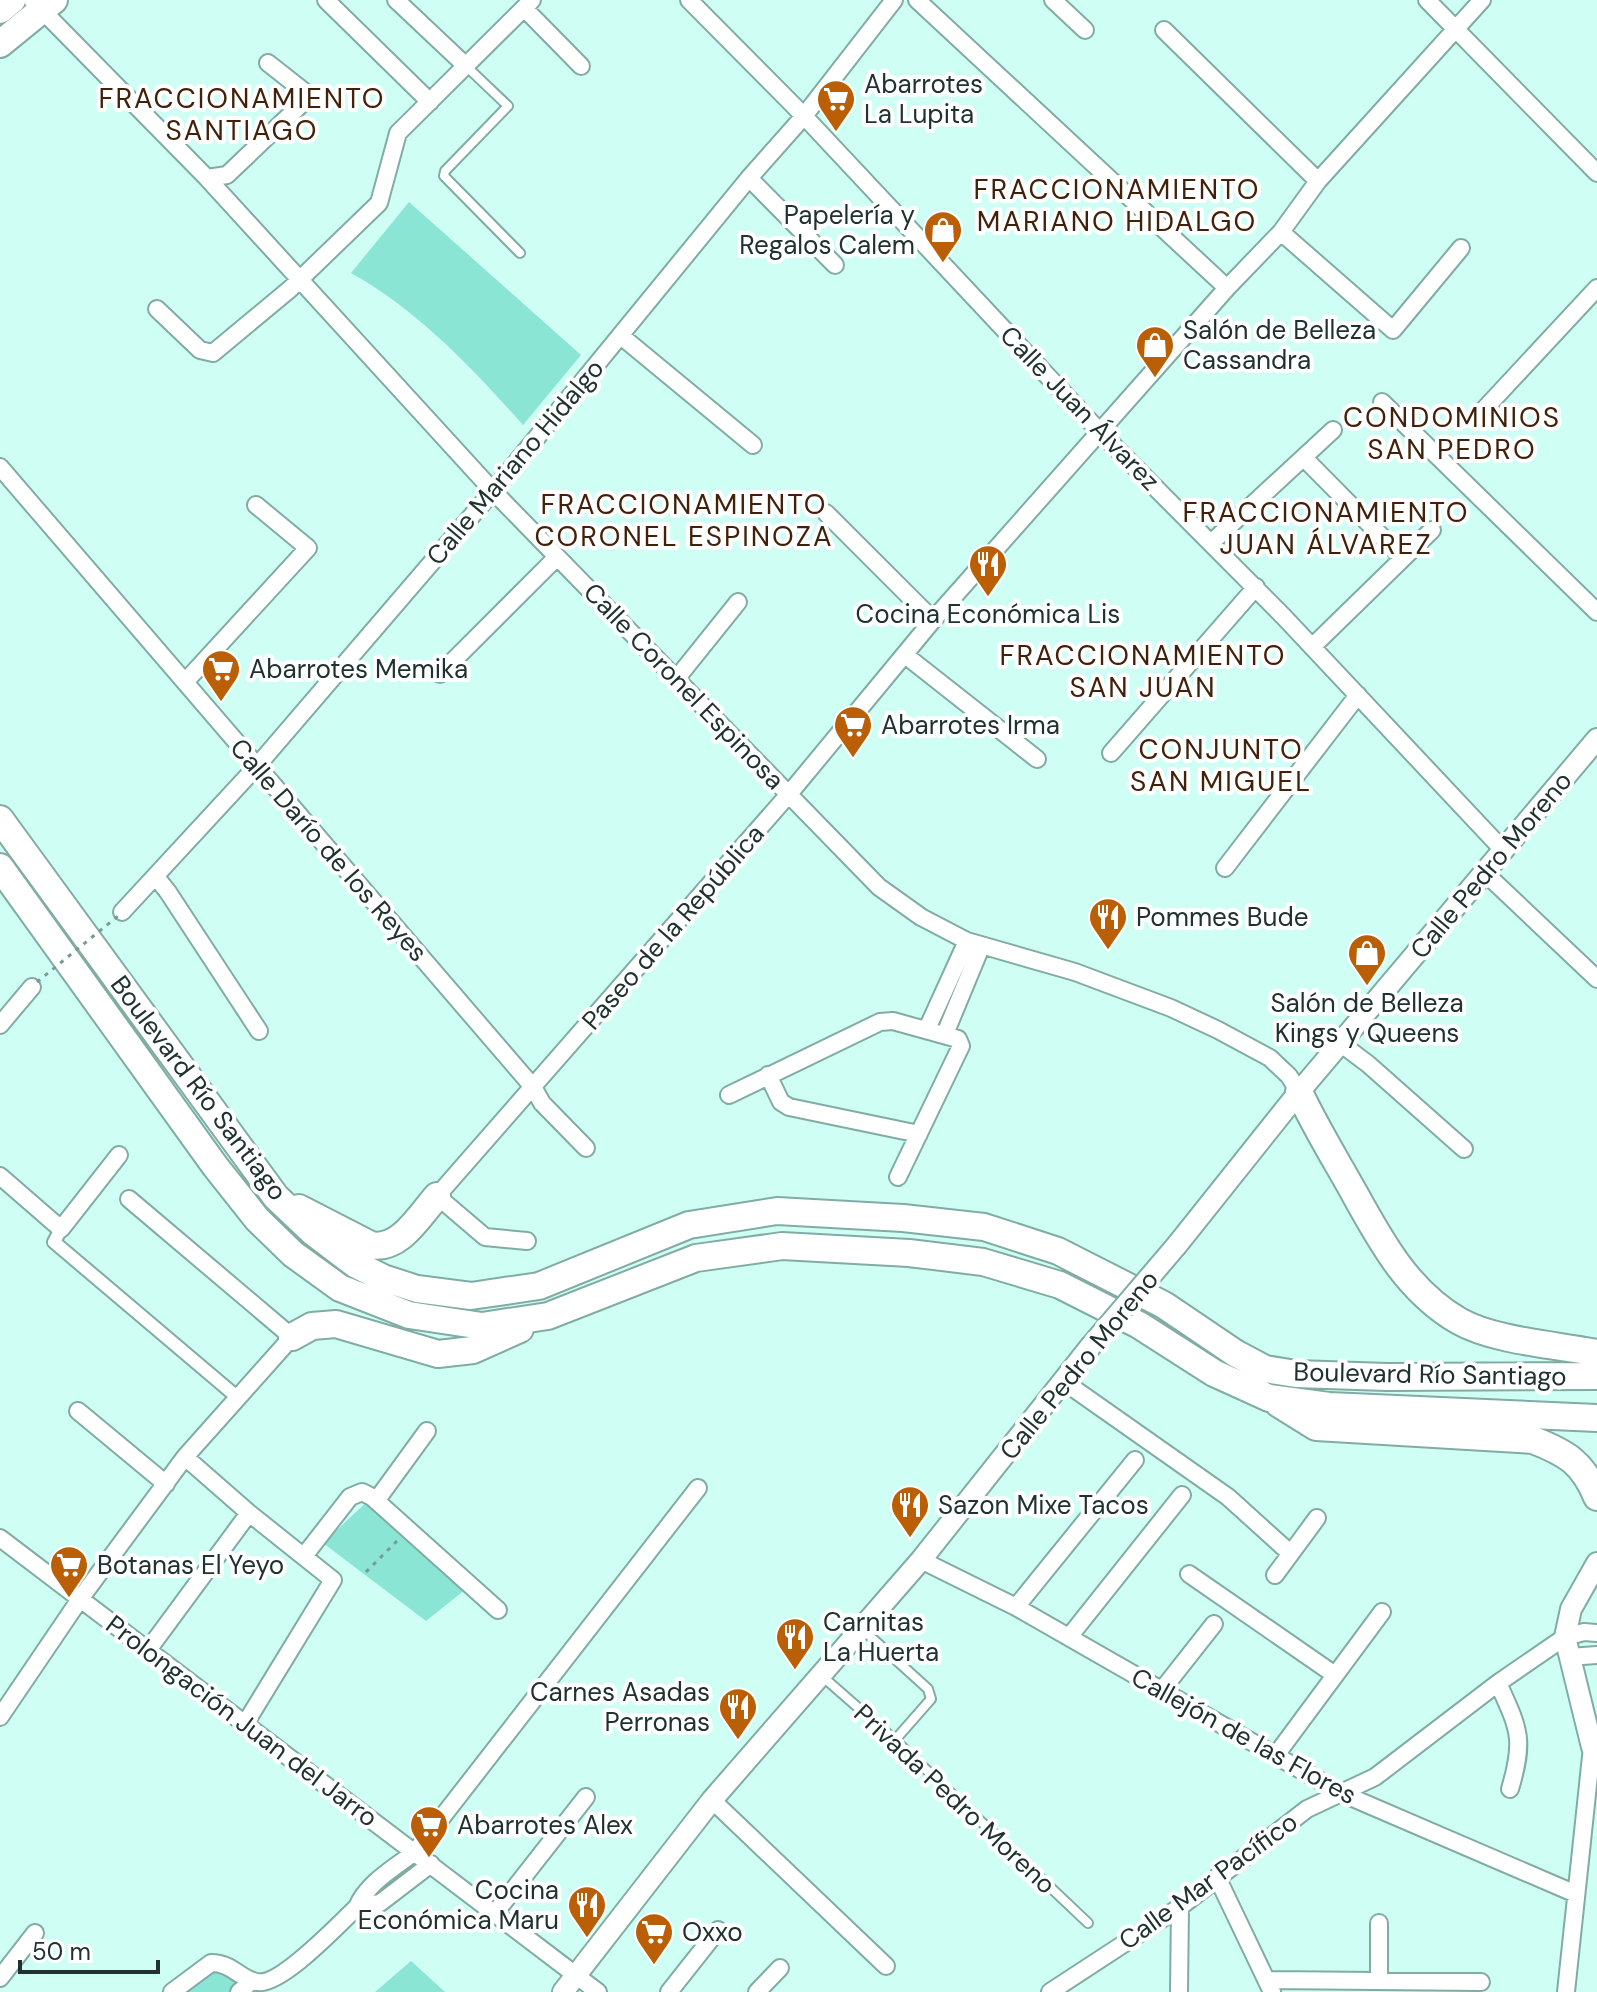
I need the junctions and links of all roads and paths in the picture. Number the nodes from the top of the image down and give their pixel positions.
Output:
1 (12, 0) edge
2 (326, 0) edge
3 (396, 0) edge
4 (689, 0) edge
5 (894, 0) edge
6 (917, 0) edge
7 (1053, 0) edge
8 (1427, 0) edge
9 (1482, 0) edge
10 (43, 3) edge
11 (528, 4) edge
12 (0, 10) edge
13 (1085, 30) dead end
14 (1164, 30) dead end
15 (1455, 31) junction
16 (0, 44) edge
17 (268, 63) dead end
18 (466, 66) junction
19 (581, 66) dead end
20 (430, 102) junction
21 (804, 116) junction
22 (1597, 173) edge
23 (207, 178) junction
24 (749, 178) junction
25 (1318, 181) junction
26 (1281, 232) junction
27 (1461, 248) dead end
28 (520, 253) dead end
29 (835, 265) dead end
30 (299, 280) junction
31 (1227, 288) junction
32 (1597, 288) edge
33 (157, 309) dead end
34 (621, 336) junction
35 (1382, 402) dead end
36 (1478, 416) dead end
37 (1333, 430) dead end
38 (1101, 433) junction
39 (753, 445) dead end
40 (1305, 459) junction
41 (0, 467) edge
42 (493, 491) junction
43 (256, 505) dead end
44 (826, 513) dead end
45 (1432, 530) dead end
46 (1212, 542) junction
47 (557, 557) junction
48 (1402, 557) junction
49 (1256, 587) junction
50 (738, 602) dead end
51 (1597, 612) edge
52 (933, 620) junction
53 (1312, 647) junction
54 (905, 655) junction
55 (440, 674) dead end
56 (677, 678) junction
57 (185, 682) junction
58 (1358, 695) junction
59 (1597, 739) edge
60 (1111, 753) dead end
61 (1037, 759) dead end
62 (257, 766) junction
63 (789, 794) junction
64 (0, 819) edge
65 (1504, 851) junction
66 (0, 867) edge
67 (1225, 868) dead end
68 (1485, 873) junction
69 (156, 877) junction
70 (120, 914) joint
71 (974, 944) junction
72 (1597, 979) edge
73 (34, 984) joint
74 (0, 1025) edge
75 (927, 1029) junction
76 (259, 1031) dead end
77 (945, 1034) junction
78 (1340, 1043) junction
79 (768, 1075) junction
80 (533, 1087) junction
81 (1299, 1092) junction
82 (729, 1095) dead end
83 (919, 1134) junction
84 (586, 1148) dead end
85 (1464, 1149) dead end
86 (119, 1155) dead end
87 (0, 1176) edge
88 (898, 1177) dead end
89 (437, 1196) junction
90 (276, 1197) junction
91 (129, 1199) dead end
92 (61, 1229) junction
93 (527, 1241) dead end
94 (548, 1316) junction
95 (292, 1337) junction
96 (1597, 1353) edge
97 (1597, 1376) edge
98 (1063, 1381) junction
99 (237, 1397) junction
100 (1269, 1398) junction
101 (78, 1411) dead end
102 (1597, 1418) edge
103 (427, 1431) dead end
104 (185, 1457) junction
105 (1135, 1460) dead end
106 (166, 1484) junction
107 (698, 1488) dead end
108 (1182, 1495) dead end
109 (1597, 1497) edge
110 (376, 1501) junction
111 (249, 1513) junction
112 (1317, 1518) dead end
113 (408, 1529) junction
114 (0, 1538) edge
115 (1290, 1553) junction
116 (304, 1556) junction
117 (921, 1560) junction
118 (1597, 1563) edge
119 (366, 1572) dead end
120 (1189, 1574) dead end
121 (1275, 1575) dead end
122 (80, 1599) junction
123 (1016, 1607) junction
124 (498, 1610) dead end
125 (1382, 1612) dead end
126 (1214, 1624) dead end
127 (862, 1629) junction
128 (1597, 1633) edge
129 (1069, 1637) junction
130 (1567, 1647) junction
131 (148, 1650) junction
132 (1597, 1655) edge
133 (821, 1675) junction
134 (1335, 1675) junction
135 (1498, 1683) junction
136 (1162, 1690) junction
137 (0, 1717) edge
138 (245, 1724) junction
139 (895, 1740) junction
140 (1594, 1752) edge
141 (1276, 1755) junction
142 (1510, 1789) dead end
143 (1341, 1793) junction
144 (586, 1797) dead end
145 (712, 1800) junction
146 (1591, 1809) edge
147 (415, 1852) junction
148 (431, 1864) junction
149 (1217, 1877) junction
150 (1576, 1894) junction
151 (357, 1907) junction
152 (1180, 1907) junction
153 (495, 1913) junction
154 (1088, 1923) dead end
155 (1379, 1923) dead end
156 (718, 1930) dead end
157 (35, 1933) dead end
158 (886, 1966) dead end
159 (780, 1968) dead end
160 (576, 1974) junction
161 (0, 1978) edge
162 (1379, 1981) junction
163 (1481, 1982) dead end
164 (246, 1986) edge
165 (1270, 1986) edge
166 (172, 1992) edge
167 (563, 1992) edge
168 (598, 1992) edge
169 (669, 1992) edge
170 (757, 1992) edge
171 (1050, 1992) edge
172 (1179, 1992) edge
173 (1566, 1992) edge

1 - 12 main road
2 - 20 street
3 - 18 street
4 - 21 street, Calle Juan Álvarez
5 - 21 street, Calle Mariano Hidalgo
6 - 31 street
7 - 13 street
8 - 15 street
9 - 15 street, Paseo de la República
10 - 16 main road
10 - 23 street, Calle Coronel Espinosa
11 - 18 street
11 - 19 street
14 - 25 street
15 - 22 street
15 - 25 street, Paseo de la República
17 - 23 street
18 - 20 street
18 - 28 lane
20 - 30 street
21 - 24 street, Calle Mariano Hidalgo
21 - 38 street, Calle Juan Álvarez
23 - 30 street, Calle Coronel Espinosa
24 - 29 street
24 - 34 street, Calle Mariano Hidalgo
25 - 26 street, Paseo de la República
26 - 27 street
26 - 31 street, Paseo de la República
30 - 33 street
30 - 42 street, Calle Coronel Espinosa
31 - 38 street, Paseo de la República
32 - 36 street
34 - 39 street
34 - 42 street, Calle Mariano Hidalgo
35 - 51 street
37 - 40 street
38 - 46 street, Calle Juan Álvarez
38 - 52 street, Paseo de la República
40 - 46 street
40 - 48 street
41 - 57 street, Calle Darío de los Reyes
42 - 47 street, Calle Coronel Espinosa
42 - 62 street, Calle Mariano Hidalgo
43 - 57 street
44 - 52 street
45 - 48 street
46 - 49 street, Calle Juan Álvarez
47 - 55 street
47 - 56 street, Calle Coronel Espinosa
48 - 53 street
49 - 53 street, Calle Juan Álvarez
49 - 60 street
50 - 56 street
52 - 54 street, Paseo de la República
53 - 58 street, Calle Juan Álvarez
54 - 61 street
54 - 63 street, Paseo de la República
56 - 63 street, Calle Coronel Espinosa
57 - 62 street, Calle Darío de los Reyes
58 - 65 street, Calle Juan Álvarez
58 - 67 street
59 - 65 street, Calle Pedro Moreno
62 - 69 street, Calle Mariano Hidalgo
62 - 80 street, Calle Darío de los Reyes
63 - 71 street, Calle Coronel Espinosa
63 - 80 street, Paseo de la República
64 - 90 main road, Boulevard Río Santiago
65 - 68 street, Calle Pedro Moreno
66 - 94 main road, Boulevard Río Santiago
68 - 72 street
68 - 78 street, Calle Pedro Moreno
69 - 70 street, Calle Mariano Hidalgo
69 - 76 street
70 - 73 path, bridge
71 - 75 street
71 - 77 street
71 - 81 street, Calle Coronel Espinosa
73 - 74 street
75 - 77 street
75 - 79 street
77 - 83 street
78 - 81 street, Calle Pedro Moreno
78 - 85 street
79 - 82 street
79 - 83 street
80 - 84 street, Calle Darío de los Reyes
80 - 89 street, Paseo de la República
81 - 96 main road
81 - 98 street, Calle Pedro Moreno, bridge
83 - 88 street
86 - 92 street
87 - 92 street
89 - 90 main road
89 - 93 street
90 - 97 main road, Boulevard Río Santiago
91 - 95 street
92 - 99 street
94 - 95 main road
94 - 100 main road, Boulevard Río Santiago
95 - 99 street
98 - 115 street
98 - 117 street, Calle Pedro Moreno
99 - 104 street
100 - 102 main road, Boulevard Río Santiago
100 - 109 main road
101 - 106 street
103 - 110 street
104 - 106 street
104 - 111 street
105 - 123 street
106 - 122 street
107 - 147 street
108 - 129 street
110 - 113 street
110 - 116 street
111 - 116 street
111 - 131 street
112 - 115 street
113 - 119 path
113 - 124 street
114 - 122 street, Prolongación Juan del Jarro
115 - 121 street
116 - 138 street
117 - 123 street, Callejón de las Flores
117 - 127 street, Calle Pedro Moreno
118 - 130 street
120 - 134 street
122 - 131 street, Prolongación Juan del Jarro
122 - 137 street
123 - 129 street, Callejón de las Flores
125 - 134 street
126 - 136 street
127 - 133 street, Calle Pedro Moreno
127 - 139 lane
128 - 130 street
129 - 136 street, Callejón de las Flores
130 - 132 street
130 - 135 street, Calle Mar Pacífico
130 - 140 street
131 - 138 street, Prolongación Juan del Jarro
133 - 139 lane, Privada Pedro Moreno
133 - 145 street, Calle Pedro Moreno
134 - 141 street
135 - 142 street
135 - 143 street, Calle Mar Pacífico
136 - 141 street, Callejón de las Flores
138 - 147 street, Prolongación Juan del Jarro
139 - 154 lane, Privada Pedro Moreno
140 - 146 street
141 - 143 street, Callejón de las Flores
143 - 149 street, Calle Mar Pacífico
143 - 150 street, Callejón de las Flores
144 - 153 street
145 - 158 street
145 - 160 street, Calle Pedro Moreno
146 - 150 street
147 - 148 street, Prolongación Juan del Jarro
147 - 151 street
148 - 151 street
148 - 153 street, Prolongación Juan del Jarro
149 - 152 street, Calle Mar Pacífico
149 - 165 street
150 - 173 street
151 - 164 street
152 - 171 street, Calle Mar Pacífico
152 - 172 street
153 - 160 street, Prolongación Juan del Jarro
155 - 162 street
156 - 169 street
157 - 161 street
159 - 170 street
160 - 167 street, Calle Pedro Moreno
160 - 168 street, Prolongación Juan del Jarro
162 - 163 street
162 - 165 street
164 - 166 street

